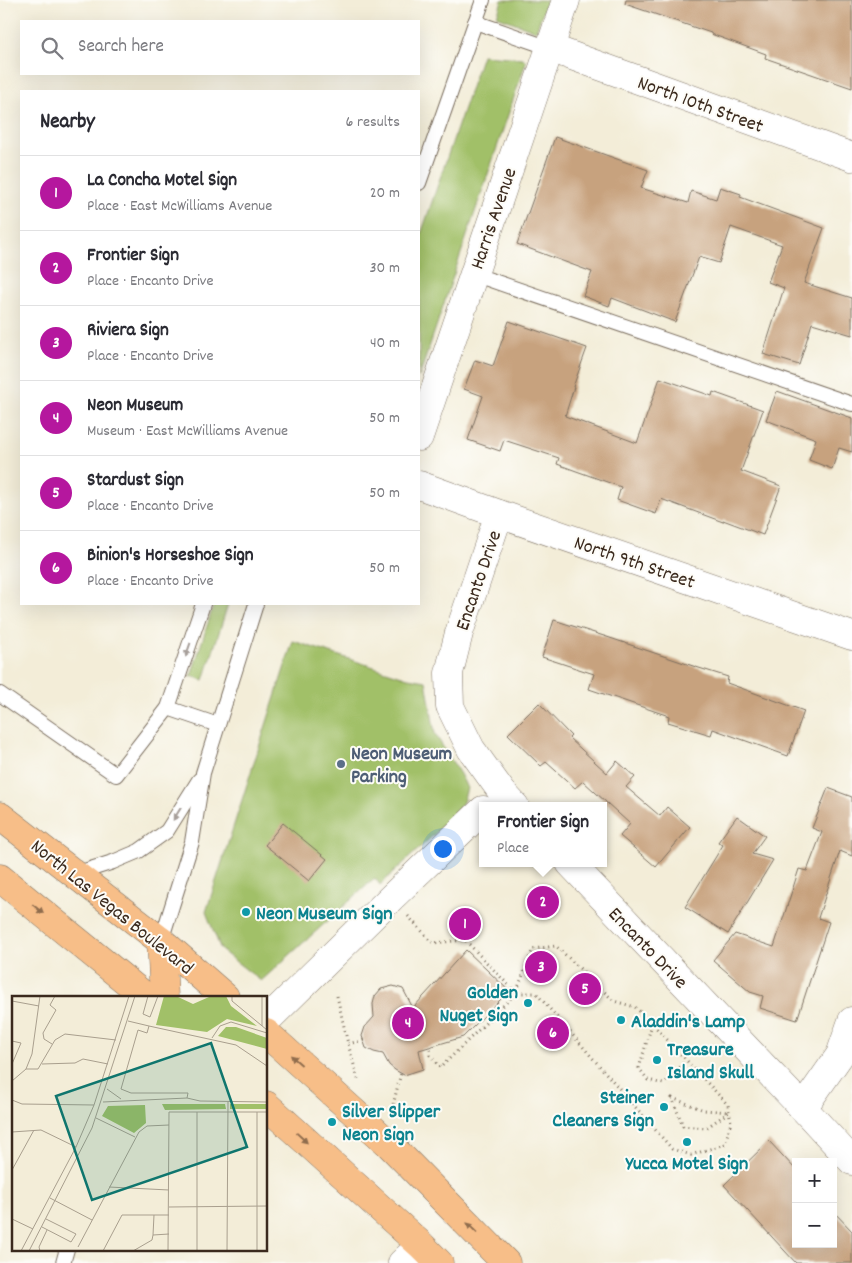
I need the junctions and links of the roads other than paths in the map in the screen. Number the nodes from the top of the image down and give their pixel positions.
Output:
1 (483, 0) edge
2 (566, 0) edge
3 (475, 22) junction
4 (550, 48) junction
5 (852, 157) edge
6 (420, 180) edge
7 (473, 274) junction
8 (852, 404) edge
9 (420, 434) edge
10 (420, 485) edge
11 (499, 514) junction
12 (204, 605) edge
13 (256, 605) edge
14 (852, 636) edge
15 (0, 694) edge
16 (168, 708) junction
17 (218, 725) junction
18 (203, 773) junction
19 (497, 802) edge
20 (0, 816) edge
21 (479, 819) edge
22 (574, 867) edge
23 (75, 874) junction
24 (0, 878) edge
25 (161, 941) junction
26 (145, 996) edge
27 (164, 996) edge
28 (224, 996) edge
29 (268, 1019) edge
30 (852, 1021) edge
31 (268, 1035) edge
32 (268, 1107) edge
33 (803, 1108) junction
34 (852, 1161) edge
35 (67, 1250) edge
36 (421, 1257) edge
37 (63, 1263) edge
38 (506, 1263) edge

1 - 3 lane
2 - 4 street, Harris Avenue
3 - 4 lane
3 - 6 lane
4 - 5 street, North 10th Street
4 - 7 street, Harris Avenue
7 - 8 lane
7 - 9 street, Harris Avenue
10 - 11 street, North 9th Street
11 - 14 street, North 9th Street
11 - 19 street, Encanto Drive
12 -> 16 lane
13 - 17 lane
15 - 16 lane
16 - 17 lane
17 - 18 lane
18 -> 23 lane
18 - 25 lane
20 - 23 main road, North Las Vegas Boulevard
21 - 29 street
22 - 33 street, Encanto Drive
23 - 25 main road, North Las Vegas Boulevard
24 -> 26 main road
25 - 27 main road
25 - 28 main road, North Las Vegas Boulevard
30 - 33 street
38 -> 31 main road
32 -> 36 main road
33 - 34 street, Encanto Drive
35 - 37 lane

